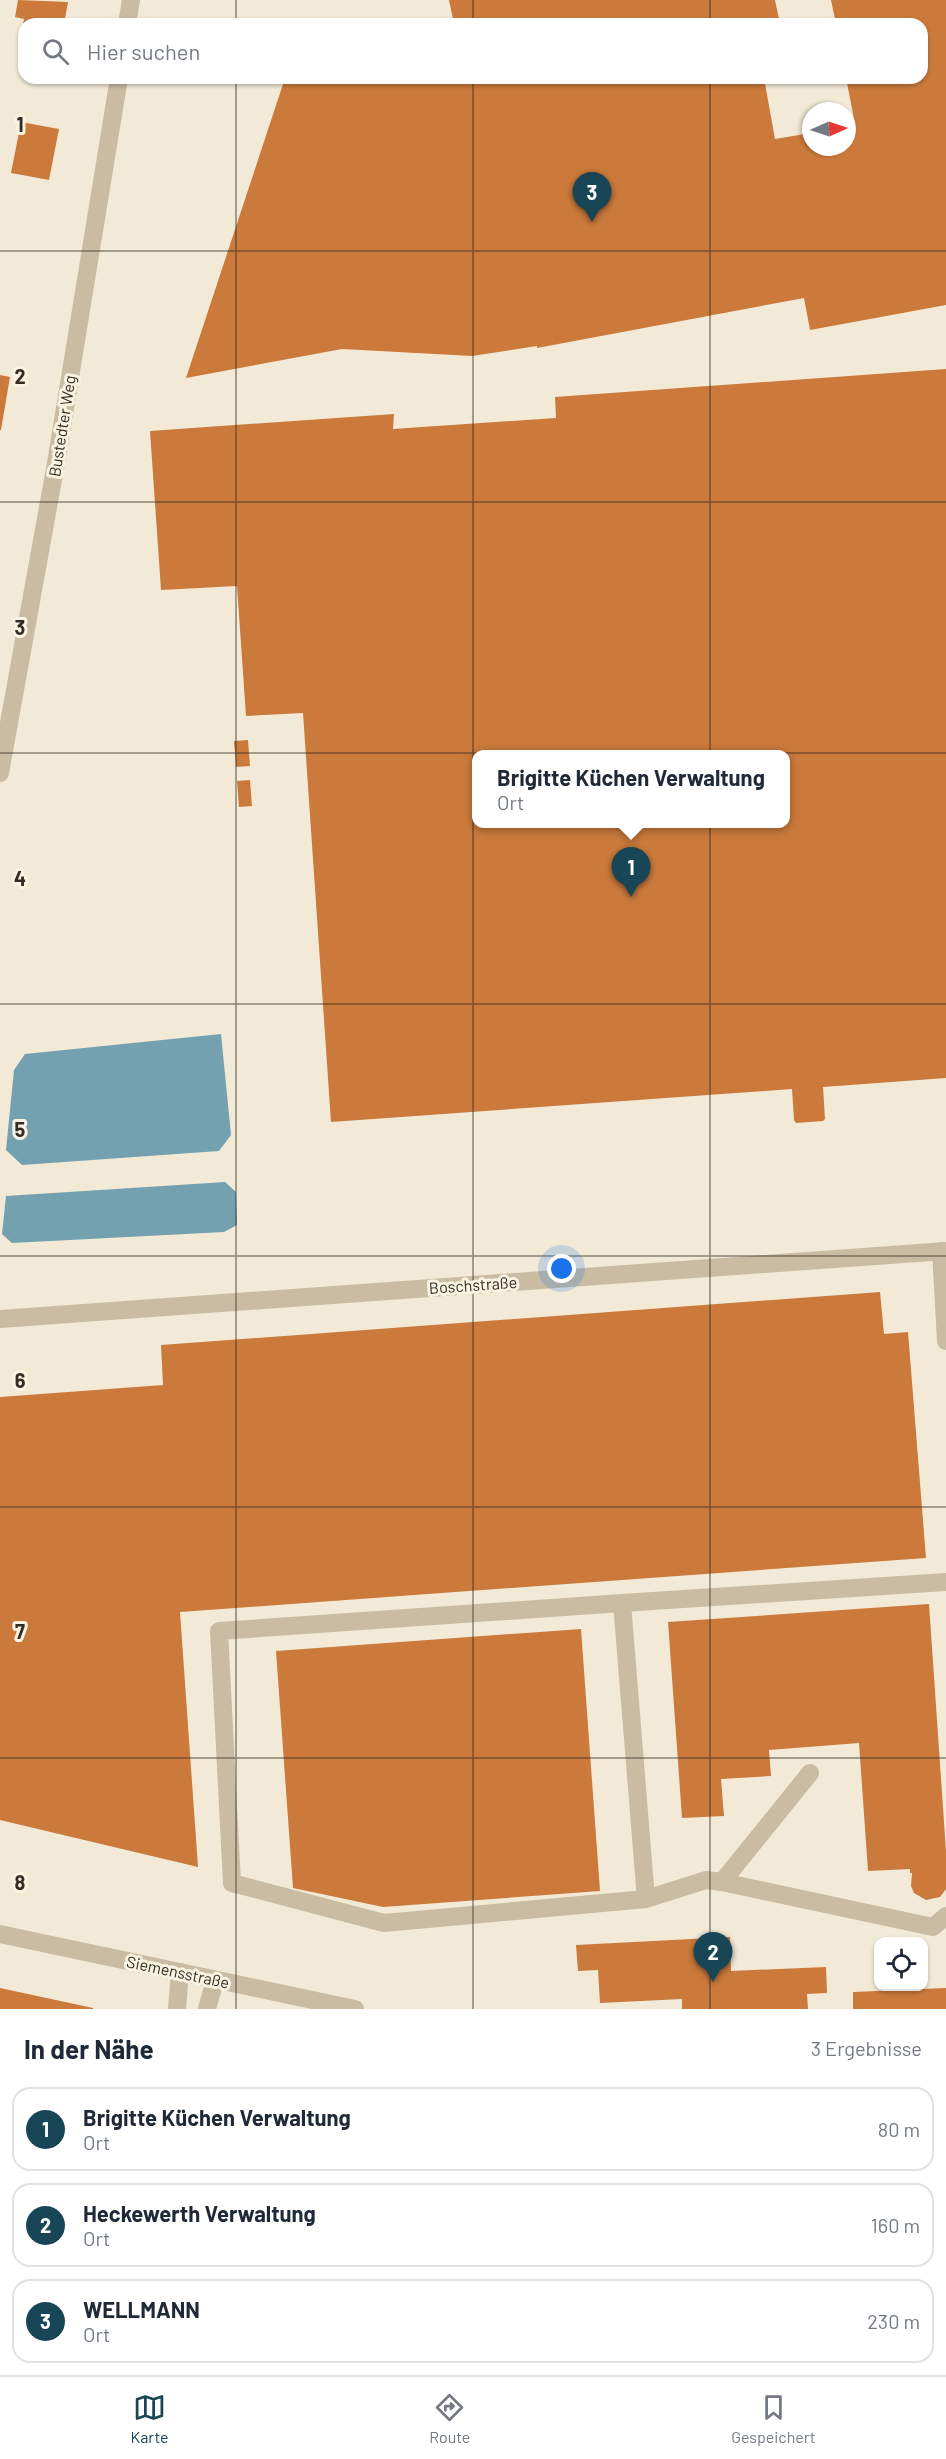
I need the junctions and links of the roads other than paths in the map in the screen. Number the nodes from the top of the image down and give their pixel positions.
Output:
1 (131, 0) edge
2 (128, 18) edge
3 (118, 84) edge
4 (0, 773) edge
5 (943, 1251) edge
6 (0, 1319) edge
7 (946, 1341) edge
8 (946, 1582) edge
9 (622, 1603) junction
10 (810, 1773) dead end
11 (722, 1882) junction
12 (646, 1899) junction
13 (946, 1916) edge
14 (0, 1934) edge
15 (180, 1972) junction
16 (215, 1980) junction
17 (177, 2009) edge
18 (207, 2009) edge
19 (355, 2009) edge

1 - 2 street
3 - 4 street, Bustedter Weg
5 - 6 street, Boschstraße
5 - 7 street
8 - 9 street
9 - 12 street
9 - 12 street
10 - 11 street
11 - 12 street
11 - 13 street
14 - 15 street, Siemensstraße
15 - 16 street, Siemensstraße
15 - 17 street
16 - 18 street
16 - 19 street, Siemensstraße

